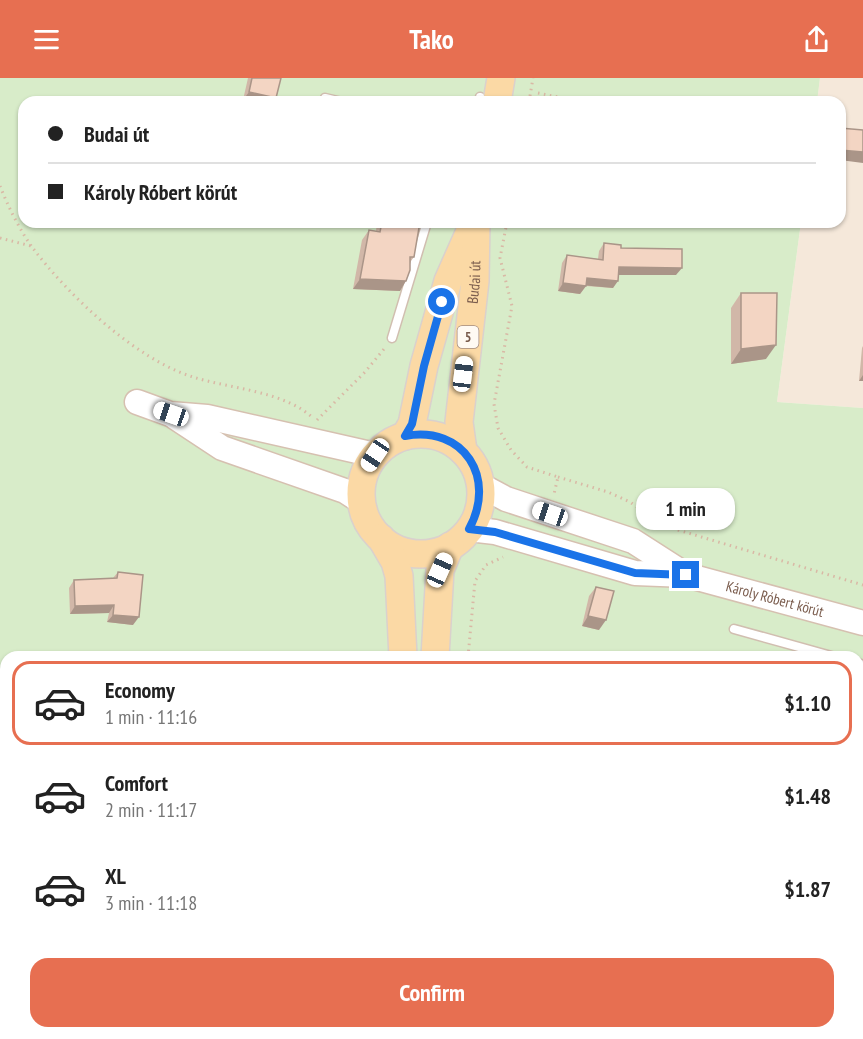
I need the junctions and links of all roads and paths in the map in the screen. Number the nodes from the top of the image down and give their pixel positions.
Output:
1 (501, 78) edge
2 (533, 78) edge
3 (538, 93) dead end
4 (488, 96) edge
5 (530, 96) edge
6 (553, 96) edge
7 (0, 186) edge
8 (18, 221) edge
9 (22, 228) edge
10 (425, 228) edge
11 (472, 228) edge
12 (475, 228) edge
13 (506, 228) edge
14 (0, 238) edge
15 (31, 246) junction
16 (392, 338) joint
17 (137, 402) dead end
18 (494, 404) dead end
19 (171, 414) junction
20 (405, 436) junction
21 (463, 451) junction
22 (375, 455) junction
23 (558, 477) dead end
24 (480, 485) junction
25 (362, 502) junction
26 (460, 537) junction
27 (381, 538) junction
28 (509, 558) dead end
29 (686, 575) junction
30 (863, 585) edge
31 (863, 623) edge
32 (734, 629) dead end
33 (403, 651) edge
34 (435, 651) edge
35 (469, 651) edge
36 (813, 651) edge

1 - 4 main road
2 - 5 path
3 - 6 path
7 - 8 path
9 - 15 path
10 - 16 lane
11 - 20 main road, Budai út / 5
12 - 21 main road, Budai út / 5
13 - 18 path
14 - 15 path
15 - 16 path
17 - 19 street
19 - 22 street
19 - 25 street
20 - 21 main road
20 - 22 main road
21 - 24 main road, 5
22 - 25 main road
23 - 30 path
24 - 26 main road, 5
24 - 29 street, Károly Róbert körút
25 - 27 main road
26 - 27 main road
26 - 29 street, Károly Róbert körút
26 - 34 main road, 5
27 - 33 main road
28 - 35 path
29 - 31 street, Károly Róbert körút
32 - 36 lane

